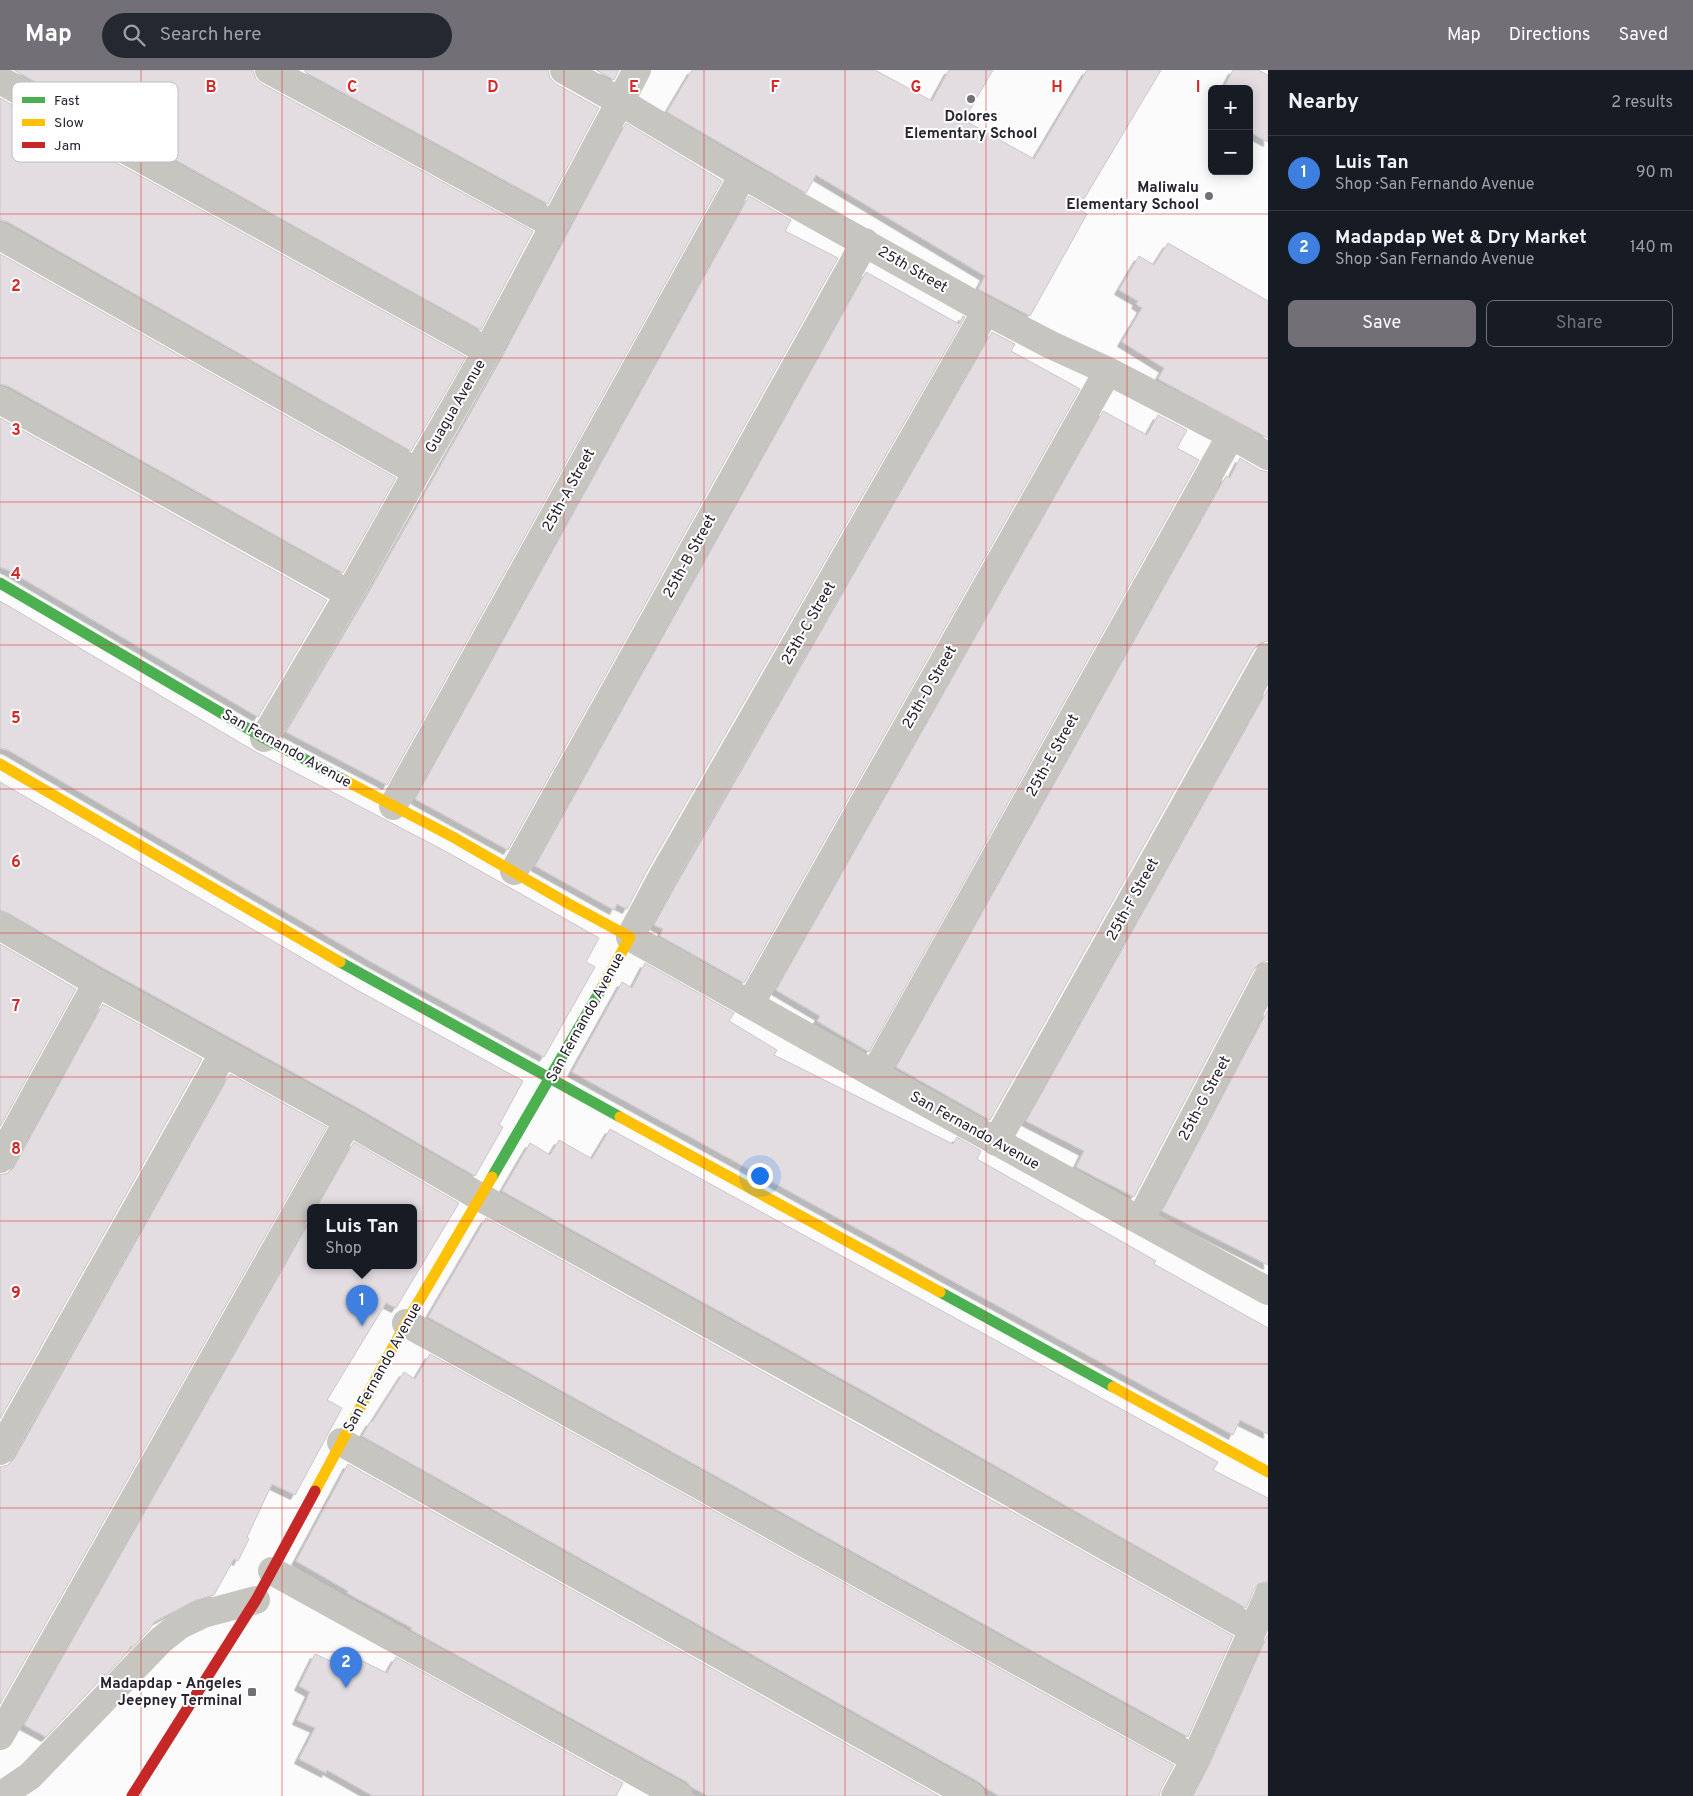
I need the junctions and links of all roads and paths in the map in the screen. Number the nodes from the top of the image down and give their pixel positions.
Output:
1 (269, 70) edge
2 (564, 70) edge
3 (636, 70) edge
4 (0, 80) edge
5 (12, 87) edge
6 (620, 101) junction
7 (147, 162) edge
8 (743, 175) junction
9 (554, 224) junction
10 (0, 236) edge
11 (865, 242) junction
12 (986, 311) junction
13 (487, 351) junction
14 (1108, 371) junction
15 (0, 400) edge
16 (1230, 435) junction
17 (1268, 456) edge
18 (417, 472) junction
19 (0, 583) edge
20 (349, 594) junction
21 (1268, 657) edge
22 (264, 738) junction
23 (0, 764) edge
24 (393, 806) junction
25 (514, 871) junction
26 (0, 926) edge
27 (630, 937) junction
28 (1268, 976) edge
29 (97, 983) junction
30 (750, 1004) junction
31 (223, 1054) junction
32 (874, 1074) junction
33 (551, 1077) junction
34 (348, 1121) junction
35 (996, 1142) junction
36 (0, 1158) edge
37 (480, 1197) junction
38 (1140, 1220) junction
39 (1268, 1291) edge
40 (406, 1323) junction
41 (341, 1442) junction
42 (0, 1452) edge
43 (1268, 1472) edge
44 (272, 1571) junction
45 (256, 1600) junction
46 (1263, 1610) edge
47 (0, 1736) edge
48 (1195, 1759) junction
49 (0, 1796) edge
50 (132, 1796) edge
51 (679, 1796) edge
52 (971, 1796) edge
53 (1175, 1796) edge

1 - 9 street
2 - 6 street, 25th Street
3 - 6 street, Guagua Avenue
4 - 5 street
6 - 8 street, 25th Street
6 - 9 street, Guagua Avenue
7 - 13 street
8 - 11 street, 25th Street
8 - 24 street, 25th-A Street
9 - 13 street, Guagua Avenue
10 - 18 street
11 - 12 street, 25th Street
11 - 25 street, 25th-B Street
12 - 14 street, 25th Street
12 - 27 street, 25th-C Street
13 - 18 street, Guagua Avenue
14 - 16 street, 25th Street
14 - 30 street, 25th-D Street
15 - 20 street
16 - 17 street, 25th Street
16 - 32 street, 25th-E Street
18 - 20 street, Guagua Avenue
19 - 22 main road, San Fernando Avenue
20 - 22 street, Guagua Avenue
21 - 35 street, 25th-F Street
22 - 24 main road, San Fernando Avenue
23 - 33 main road
24 - 25 main road, San Fernando Avenue
25 - 27 main road, San Fernando Avenue
26 - 29 street
27 - 30 street, San Fernando Avenue
27 - 33 main road, San Fernando Avenue
28 - 38 street, 25th-G Street
29 - 31 street
29 - 36 street
30 - 32 street, San Fernando Avenue
31 - 34 street
31 - 42 street
32 - 35 street, San Fernando Avenue
33 - 37 main road, San Fernando Avenue
33 - 43 main road
34 - 37 street
34 - 47 street
35 - 38 street, San Fernando Avenue
37 - 40 main road, San Fernando Avenue
37 - 46 street
38 - 39 street, San Fernando Avenue
40 - 41 main road, San Fernando Avenue
40 - 48 street
41 - 44 main road, San Fernando Avenue
41 - 52 street
44 - 45 main road, San Fernando Avenue
44 - 51 street
45 - 49 street
45 - 50 main road, San Fernando Avenue
46 - 48 street
48 - 53 street

